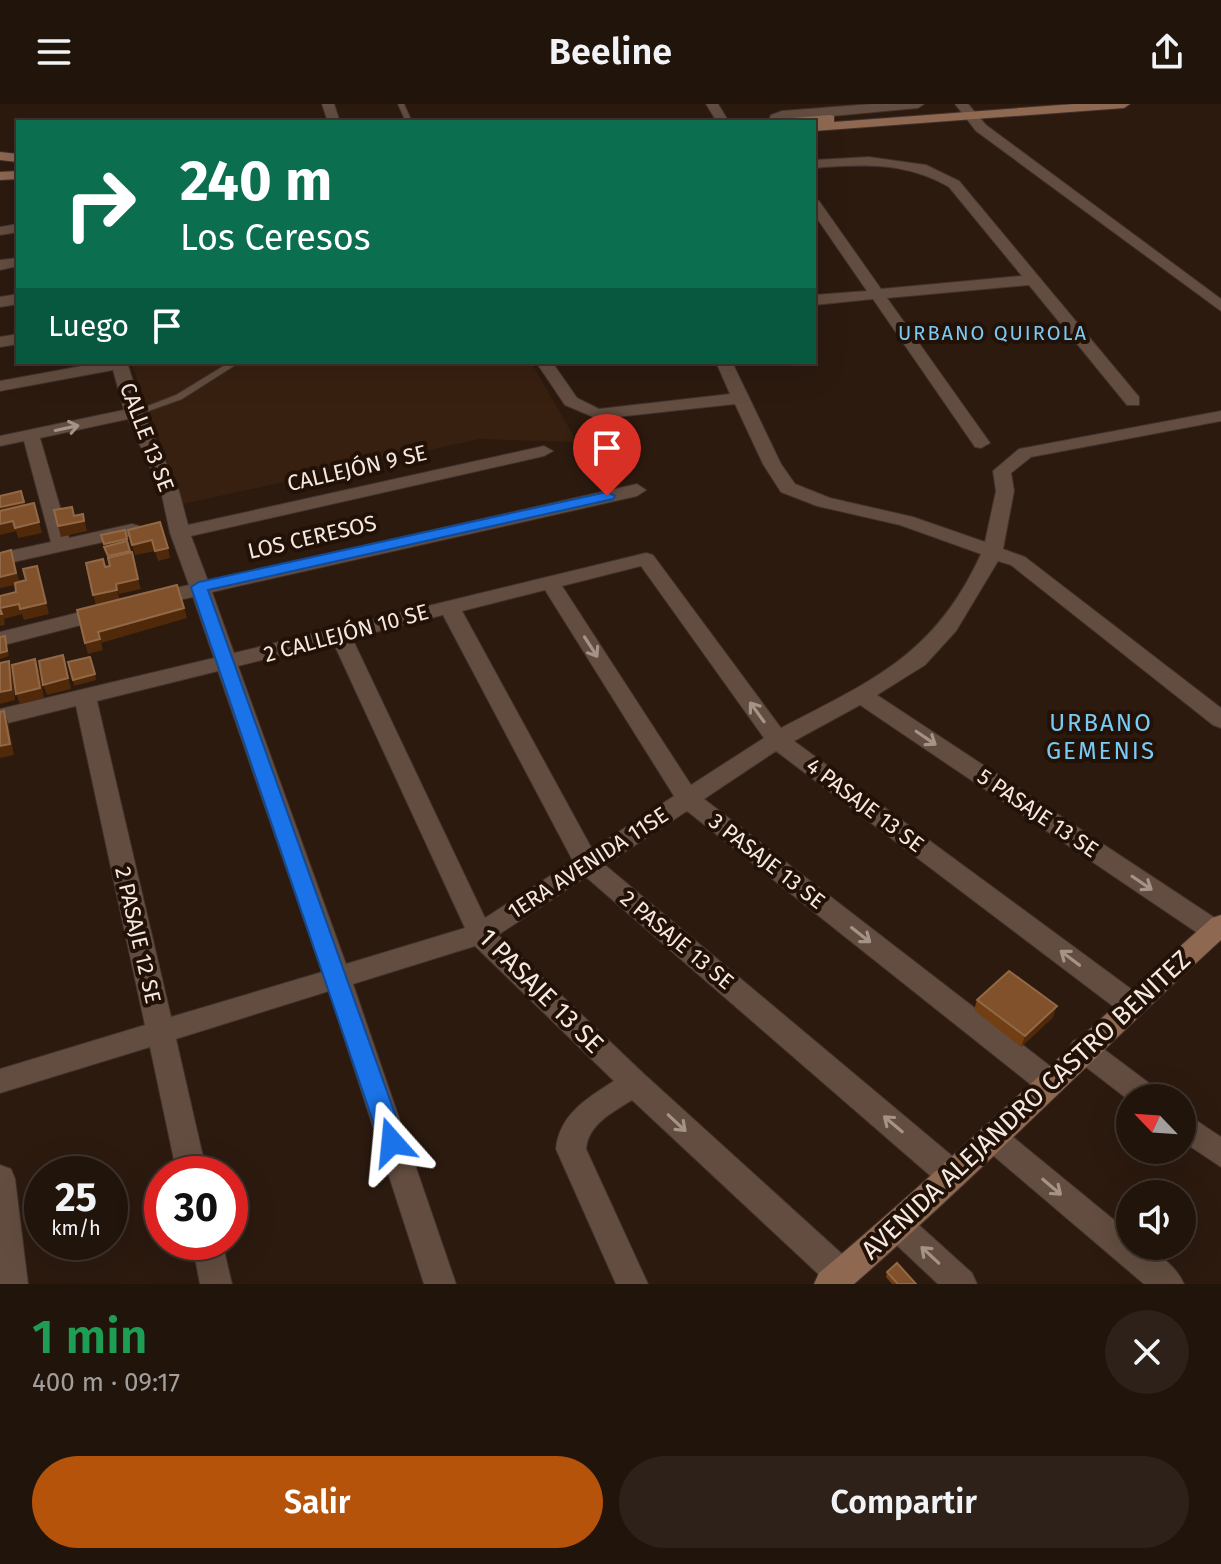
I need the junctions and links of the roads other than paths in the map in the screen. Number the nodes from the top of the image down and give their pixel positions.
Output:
1 (918, 104) edge
2 (1027, 104) edge
3 (1124, 104) edge
4 (962, 111) edge
5 (774, 120) edge
6 (816, 120) edge
7 (816, 127) edge
8 (816, 164) edge
9 (816, 207) edge
10 (1034, 280) junction
11 (875, 294) junction
12 (816, 300) edge
13 (1221, 306) edge
14 (114, 364) edge
15 (119, 364) edge
16 (218, 364) edge
17 (233, 364) edge
18 (545, 364) edge
19 (725, 364) edge
20 (215, 375) junction
21 (0, 386) edge
22 (740, 398) junction
23 (1133, 401) dead end
24 (134, 413) junction
25 (1221, 416) edge
26 (31, 436) junction
27 (0, 441) edge
28 (981, 443) dead end
29 (544, 451) dead end
30 (637, 490) dead end
31 (166, 526) junction
32 (62, 546) junction
33 (993, 550) junction
34 (0, 559) edge
35 (646, 559) joint
36 (549, 581) junction
37 (199, 587) junction
38 (449, 606) junction
39 (340, 635) junction
40 (0, 639) edge
41 (226, 664) junction
42 (861, 695) junction
43 (85, 696) junction
44 (0, 717) edge
45 (1221, 720) edge
46 (777, 740) junction
47 (687, 798) junction
48 (588, 865) junction
49 (1218, 928) edge
50 (480, 934) junction
51 (338, 979) junction
52 (1132, 1005) junction
53 (161, 1034) junction
54 (1083, 1049) junction
55 (0, 1081) edge
56 (1049, 1082) junction
57 (634, 1083) junction
58 (1129, 1084) edge
59 (1196, 1135) edge
60 (992, 1137) junction
61 (1221, 1154) edge
62 (188, 1156) edge
63 (952, 1175) junction
64 (0, 1179) edge
65 (898, 1226) junction
66 (211, 1260) edge
67 (836, 1279) edge
68 (12, 1284) edge
69 (216, 1284) edge
70 (440, 1284) edge
71 (632, 1284) edge
72 (961, 1284) edge
73 (1168, 1284) edge

1 - 5 street
2 - 4 main road
3 - 4 main road
4 - 6 main road
4 - 7 main road
4 - 13 street
8 - 10 street
9 - 11 street
10 - 11 street
10 - 23 street
11 - 12 street
11 - 28 street
14 - 21 street
15 - 24 street, CALLE 13 SE
16 - 20 lane
17 - 20 lane
18 - 22 street
19 - 22 street
20 - 24 lane
22 - 33 street
26 -> 24 street
24 - 31 street, CALLE 13 SE
25 - 33 street, 1ERA AVENIDA 11SE
26 - 27 street
26 - 32 street
29 - 31 street, CALLEJÓN 9 SE
30 - 37 street, LOS CERESOS
31 - 32 street, CALLEJÓN 9 SE
31 - 37 street, CALLE 13 SE
32 - 34 street, CALLEJÓN 9 SE
33 - 42 street, 1ERA AVENIDA 11SE
33 - 45 street
35 - 36 street, 2 CALLEJÓN 10 SE
46 -> 35 street, 4 PASAJE 13 SE
36 - 38 street, 2 CALLEJÓN 10 SE
36 -> 47 street, 3 PASAJE 13 SE
37 - 40 street, LOS CERESOS
37 - 41 street, CALLE 13 SE
38 - 39 street, 2 CALLEJÓN 10 SE
38 - 48 street, 2 PASAJE 13 SE
39 - 41 street, 2 CALLEJÓN 10 SE
39 - 50 street, 1 PASAJE 13 SE
41 - 43 street, 2 CALLEJÓN 10 SE
41 - 51 street, CALLE 13 SE
42 - 46 street, 1ERA AVENIDA 11SE
42 -> 49 street, 5 PASAJE 13 SE
43 - 44 street, 2 CALLEJÓN 10 SE
43 - 53 street, 2 PASAJE 12 SE
46 - 47 street, 1ERA AVENIDA 11SE
52 -> 46 street, 4 PASAJE 13 SE
47 - 48 street, 1ERA AVENIDA 11SE
47 -> 56 street, 3 PASAJE 13 SE
48 - 50 street, 1ERA AVENIDA 11SE
63 -> 48 street, 2 PASAJE 13 SE
49 - 52 main road, AVENIDA ALEJANDRO CASTRO BENITEZ
50 - 51 street, 1ERA AVENIDA 11SE
50 - 57 street, 1 PASAJE 13 SE
51 - 53 street, 1ERA AVENIDA 11SE
51 - 70 street, CALLE 13 SE
52 - 54 main road, AVENIDA ALEJANDRO CASTRO BENITEZ
53 - 55 street, 1ERA AVENIDA 11SE
53 - 62 street, 2 PASAJE 12 SE
54 - 56 main road, AVENIDA ALEJANDRO CASTRO BENITEZ
54 - 58 street
56 - 60 main road, AVENIDA ALEJANDRO CASTRO BENITEZ
57 -> 67 street, 1 PASAJE 13 SE
57 - 71 street
59 - 61 street
60 - 63 main road, AVENIDA ALEJANDRO CASTRO BENITEZ
60 -> 73 street
63 - 65 main road, AVENIDA ALEJANDRO CASTRO BENITEZ
64 - 68 street
65 - 67 main road, AVENIDA ALEJANDRO CASTRO BENITEZ
72 -> 65 street
66 - 69 street

